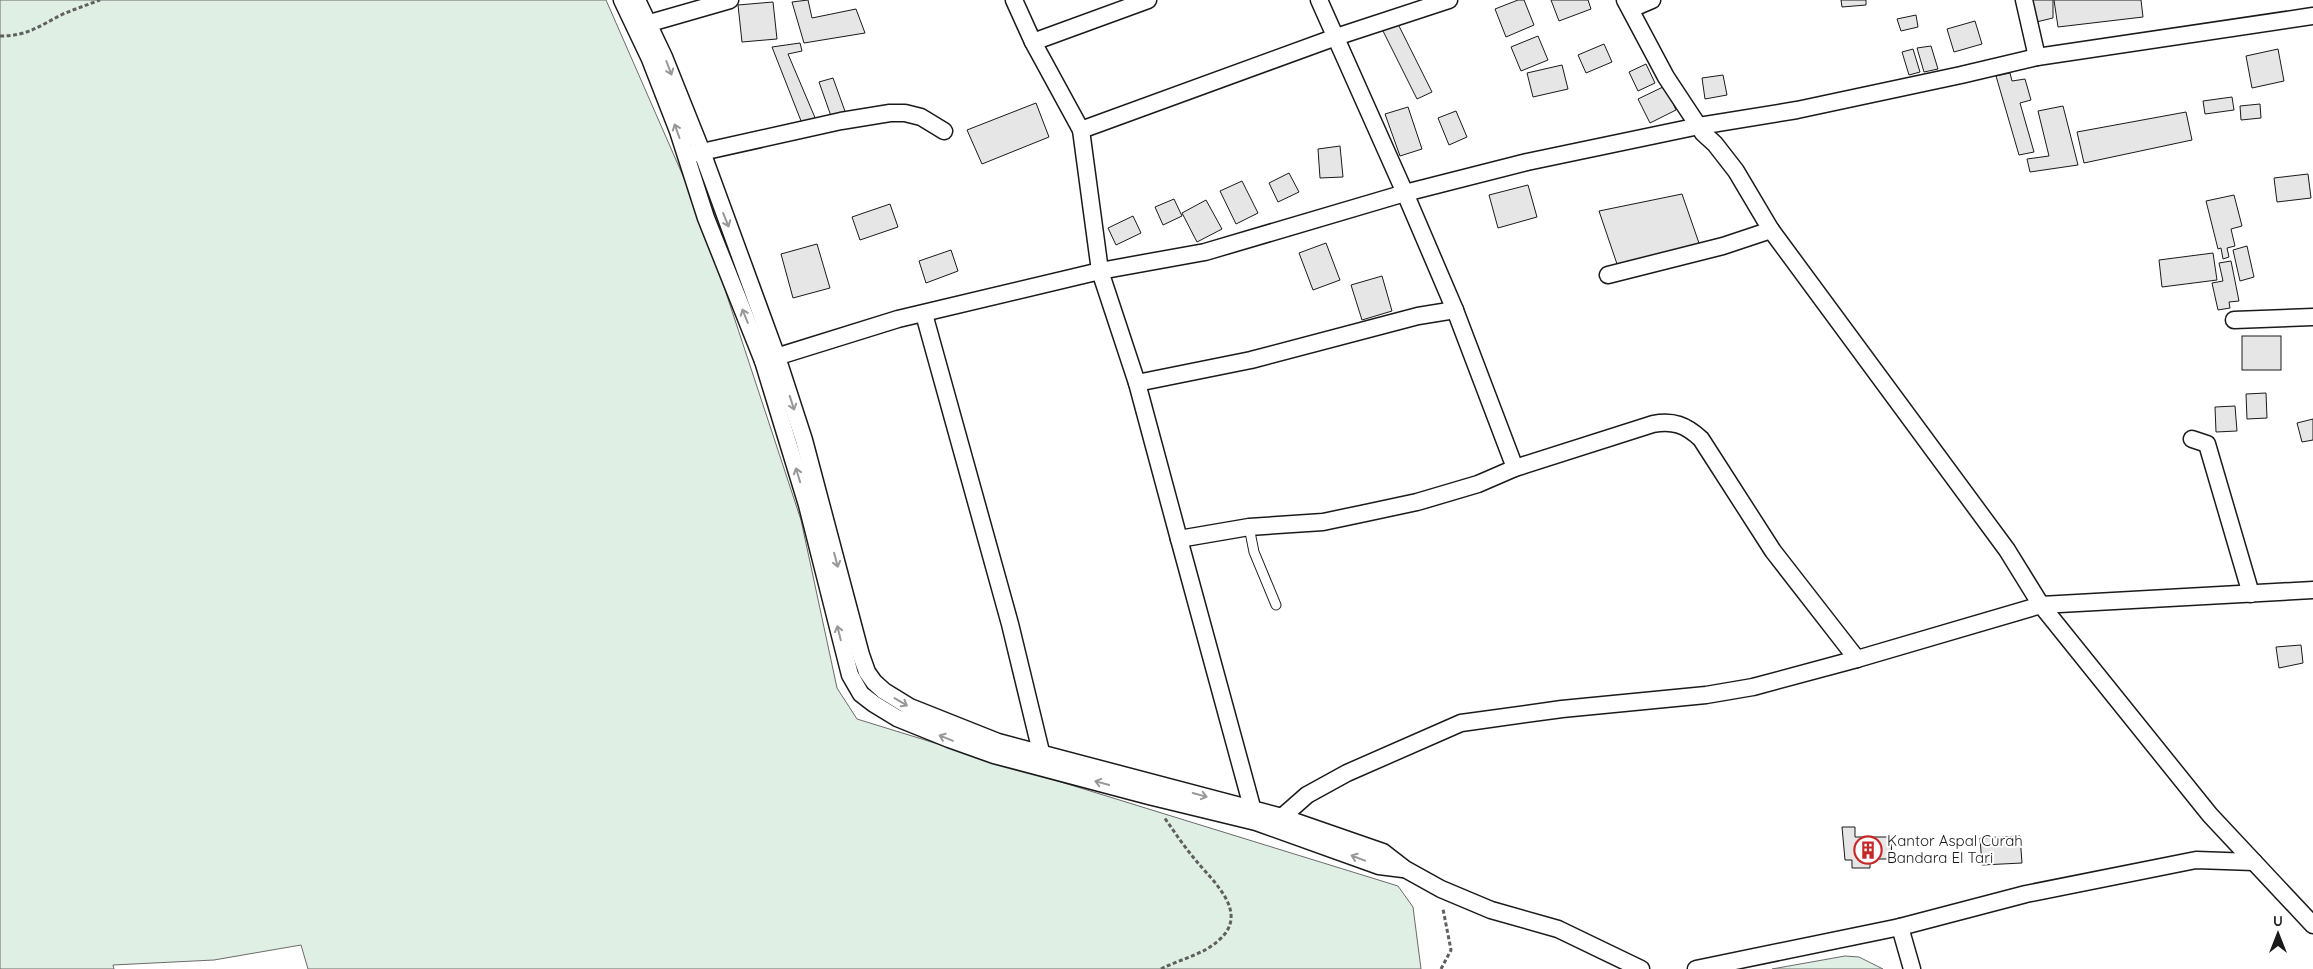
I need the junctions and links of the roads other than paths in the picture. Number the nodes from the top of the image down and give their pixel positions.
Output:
1 (622, 0) edge
2 (637, 0) edge
3 (730, 0) edge
4 (1014, 0) edge
5 (1148, 0) edge
6 (1319, 0) edge
7 (1448, 0) edge
8 (1652, 0) edge
9 (2024, 0) edge
10 (1628, 5) edge
11 (2313, 16) edge
12 (650, 23) junction
13 (1336, 37) junction
14 (1033, 42) junction
15 (2037, 56) junction
16 (1699, 126) junction
17 (1081, 130) junction
18 (944, 131) dead end
19 (702, 152) junction
20 (686, 156) junction
21 (1404, 193) junction
22 (1771, 230) junction
23 (1100, 271) junction
24 (1608, 275) dead end
25 (1455, 310) junction
26 (924, 314) junction
27 (2313, 317) edge
28 (2234, 320) dead end
29 (770, 359) junction
30 (1137, 383) junction
31 (2192, 439) dead end
32 (1515, 468) junction
33 (1248, 527) junction
34 (1179, 539) junction
35 (2313, 590) edge
36 (2251, 594) junction
37 (1276, 605) dead end
38 (2042, 605) junction
39 (1857, 659) junction
40 (1041, 752) junction
41 (1255, 816) junction
42 (1278, 823) junction
43 (2254, 862) junction
44 (2313, 925) edge
45 (1900, 927) junction
46 (1641, 969) edge
47 (1696, 969) edge
48 (1912, 969) edge

20 -> 1 street
2 - 12 street
3 - 12 street
4 - 14 street
5 - 14 street
6 - 13 street
7 - 13 street
8 - 10 street
9 - 15 street
10 - 16 street
11 - 15 street
12 -> 19 street
13 - 17 street
13 - 21 street
14 - 17 street
15 - 16 street
16 - 21 street
16 - 22 street
17 - 23 street
18 - 19 street
19 - 20 street
19 -> 29 street
29 -> 20 street
21 - 23 street
21 - 25 street
22 - 24 street
22 - 38 street
23 - 26 street
23 - 30 street
25 - 30 street
25 - 32 street
26 - 29 street
26 - 40 street
27 - 28 street
29 -> 40 street
41 -> 29 street
30 - 34 street
31 - 36 street
32 - 33 street
32 - 39 street
33 - 34 street
33 - 37 lane
34 - 41 street
35 - 36 street
36 - 38 street
38 - 39 street
38 - 43 street
39 - 42 street
40 -> 41 street
41 - 42 street
42 - 46 street
43 - 44 street
43 - 45 street
45 - 47 street
45 - 48 street

